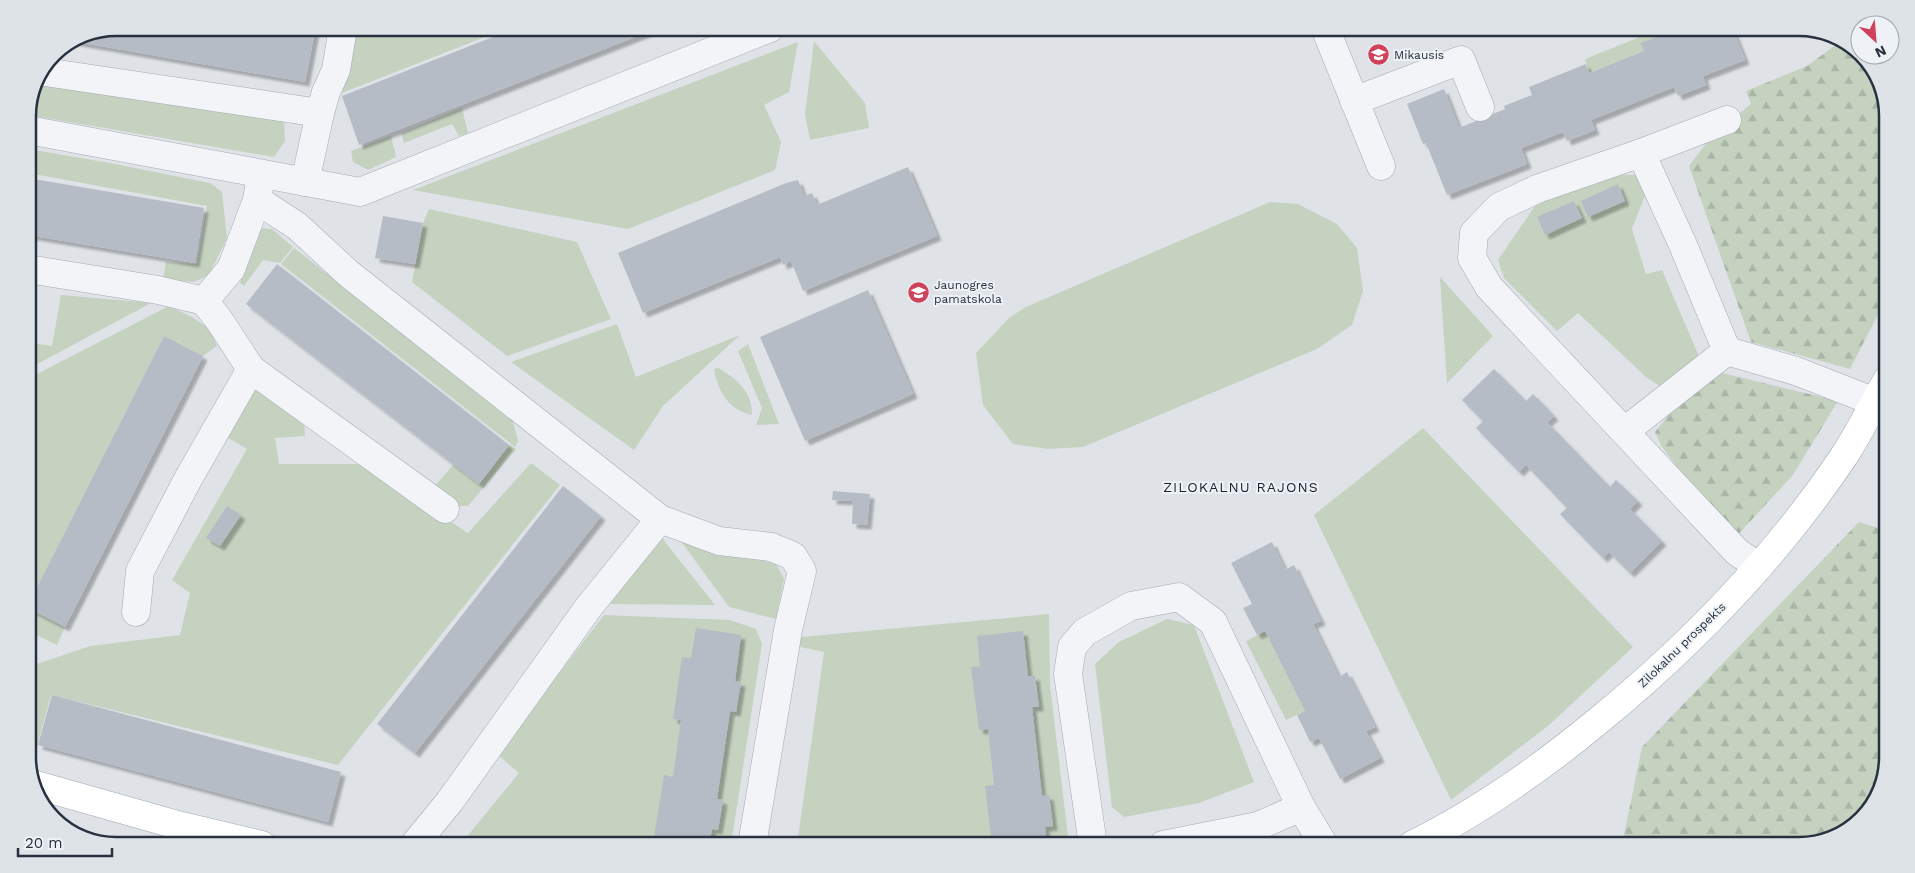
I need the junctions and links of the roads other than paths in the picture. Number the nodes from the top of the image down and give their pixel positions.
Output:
1 (342, 36) edge
2 (750, 36) edge
3 (1328, 36) edge
4 (50, 73) edge
5 (1354, 101) junction
6 (1480, 107) dead end
7 (320, 113) junction
8 (1727, 120) dead end
9 (36, 132) edge
10 (1640, 153) junction
11 (1381, 166) dead end
12 (262, 174) junction
13 (305, 182) junction
14 (257, 200) junction
15 (36, 270) edge
16 (204, 301) junction
17 (1727, 350) junction
18 (251, 369) junction
19 (1879, 391) edge
20 (1879, 394) edge
21 (1625, 431) junction
22 (445, 509) dead end
23 (660, 519) junction
24 (1759, 567) junction
25 (136, 612) dead end
26 (42, 787) edge
27 (1301, 807) junction
28 (226, 837) edge
29 (421, 837) edge
30 (754, 837) edge
31 (1092, 837) edge
32 (1206, 837) edge
33 (1319, 837) edge
34 (1430, 837) edge

1 - 7 street
2 - 13 street
3 - 5 street
4 - 7 street
5 - 6 street
5 - 11 street
7 - 13 street
8 - 10 street
9 - 12 street
10 - 17 street
10 - 21 street
12 - 13 street
12 - 14 street
14 - 16 street
14 - 23 street
15 - 16 street
16 - 18 street
17 - 19 street
17 - 21 street
18 - 22 street
18 - 25 street
20 - 24 main road, Zilokalnu prospekts
21 - 24 street
23 - 29 street
23 - 30 street
24 - 34 main road, Zilokalnu prospekts
26 - 28 main road
27 - 31 street
27 - 32 street
27 - 33 street

